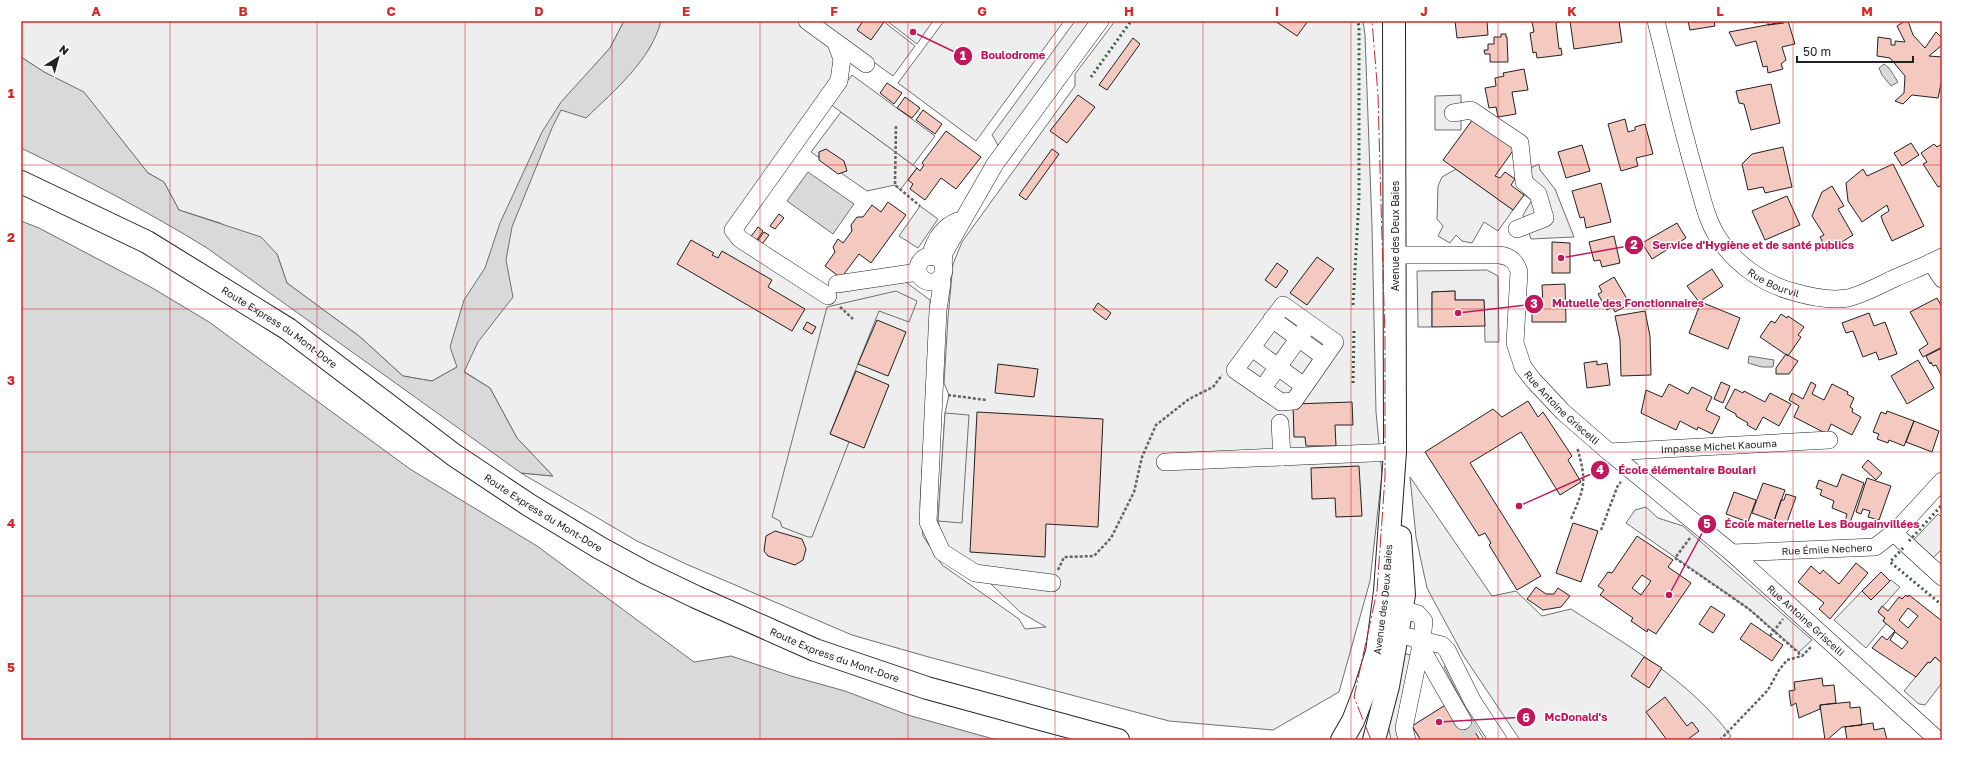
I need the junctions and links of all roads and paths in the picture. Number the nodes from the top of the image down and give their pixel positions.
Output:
1 (807, 21) edge
2 (1100, 21) edge
3 (1394, 21) edge
4 (1656, 21) edge
5 (836, 43) junction
6 (866, 64) dead end
7 (1453, 113) dead end
8 (896, 126) dead end
9 (21, 182) edge
10 (920, 206) dead end
11 (1516, 230) dead end
12 (1395, 255) junction
13 (1937, 259) edge
14 (932, 271) junction
15 (1942, 279) edge
16 (1272, 319) junction
17 (1309, 324) junction
18 (1295, 343) junction
19 (1252, 348) junction
20 (1321, 362) junction
21 (1278, 366) junction
22 (1223, 374) dead end
23 (1246, 377) junction
24 (1304, 386) junction
25 (1262, 389) junction
26 (946, 395) dead end
27 (986, 400) dead end
28 (1280, 423) dead end
29 (1830, 440) dead end
30 (1395, 452) junction
31 (1609, 452) junction
32 (1282, 457) junction
33 (1165, 462) dead end
34 (1623, 480) dead end
35 (1942, 481) edge
36 (1601, 530) dead end
37 (1694, 533) dead end
38 (1894, 533) junction
39 (1732, 553) junction
40 (1942, 577) edge
41 (1052, 583) joint
42 (1401, 609) junction
43 (1786, 616) dead end
44 (1774, 631) junction
45 (1397, 634) junction
46 (1770, 636) dead end
47 (1421, 643) junction
48 (1813, 644) dead end
49 (1802, 656) junction
50 (1463, 721) tunnel mouth
51 (1939, 736) edge
52 (1118, 740) edge
53 (1342, 740) edge
54 (1374, 740) edge
55 (1407, 740) edge
56 (1498, 740) edge
57 (1720, 740) edge

1 - 5 street
2 - 14 street
3 - 12 main road, Avenue des Deux Baies
4 - 13 street, Rue Bourvil
5 - 6 street
5 - 14 street
7 - 11 street
8 - 10 path
9 - 52 main road, Route Express du Mont-Dore
12 - 30 main road, Avenue des Deux Baies
12 - 31 street, Rue Antoine Griscelli
13 - 15 street
14 - 41 street
16 - 17 street
16 - 18 street
16 - 19 street
17 - 18 street
17 - 20 street
18 - 20 street
18 - 21 street
19 - 21 street
19 - 23 street
20 - 24 street
21 - 23 street
21 - 24 street
21 - 25 street
22 - 41 path
23 - 25 street
24 - 25 street
26 - 27 path
28 - 32 street
29 - 31 street, Impasse Michel Kaouma
30 - 32 street
30 - 42 main road, Avenue des Deux Baies
30 - 53 main road, Avenue des Deux Baies
31 - 39 street, Rue Antoine Griscelli
32 - 33 street
34 - 36 path
35 - 38 street, Rue Émile Nechero
37 - 44 path
38 - 39 street, Rue Émile Nechero
38 - 40 street
39 - 51 street, Rue Antoine Griscelli
42 - 45 main road, Avenue des Deux Baies
42 - 47 street
43 - 44 path
44 - 46 path
44 - 49 path
45 - 47 street
45 - 54 main road, Avenue des Deux Baies
47 - 50 street
47 - 55 street
47 - 56 street
48 - 49 path
49 - 57 path

